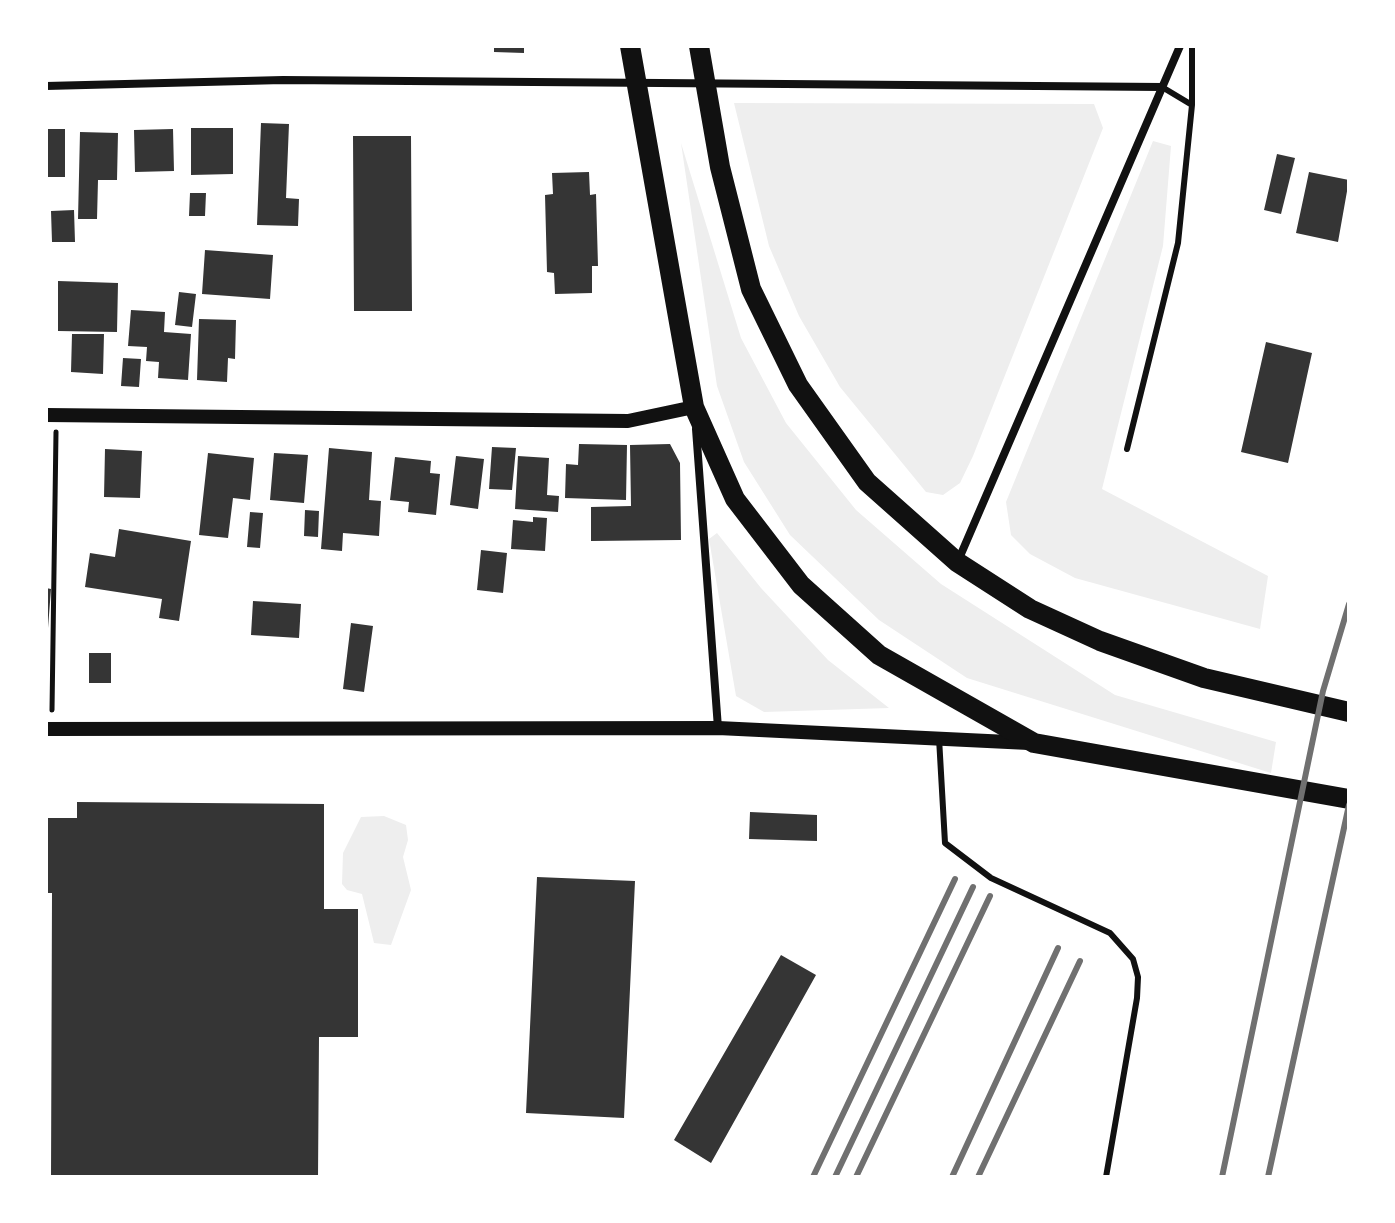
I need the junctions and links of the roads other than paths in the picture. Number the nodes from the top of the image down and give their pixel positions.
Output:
1 (630, 46) edge
2 (699, 46) edge
3 (1180, 46) edge
4 (1192, 46) edge
5 (635, 85) junction
6 (706, 85) junction
7 (46, 86) edge
8 (1162, 87) junction
9 (1192, 105) junction
10 (694, 407) junction
11 (51, 415) edge
12 (1127, 449) dead end
13 (957, 562) junction
14 (1349, 712) edge
15 (718, 728) junction
16 (49, 729) edge
17 (939, 738) junction
18 (1034, 743) junction
19 (1349, 799) edge
20 (1106, 1177) edge

1 - 5 main road
2 - 6 main road
3 - 8 street
4 - 9 lane
5 - 6 street
5 - 7 street
5 - 10 main road
6 - 8 street
6 - 13 main road
8 - 9 lane
8 - 13 street
9 - 12 lane
10 - 11 street
10 - 15 street
10 - 18 main road
13 - 14 main road
15 - 16 street
15 - 17 street
17 - 18 street
17 - 20 lane
18 - 19 main road

